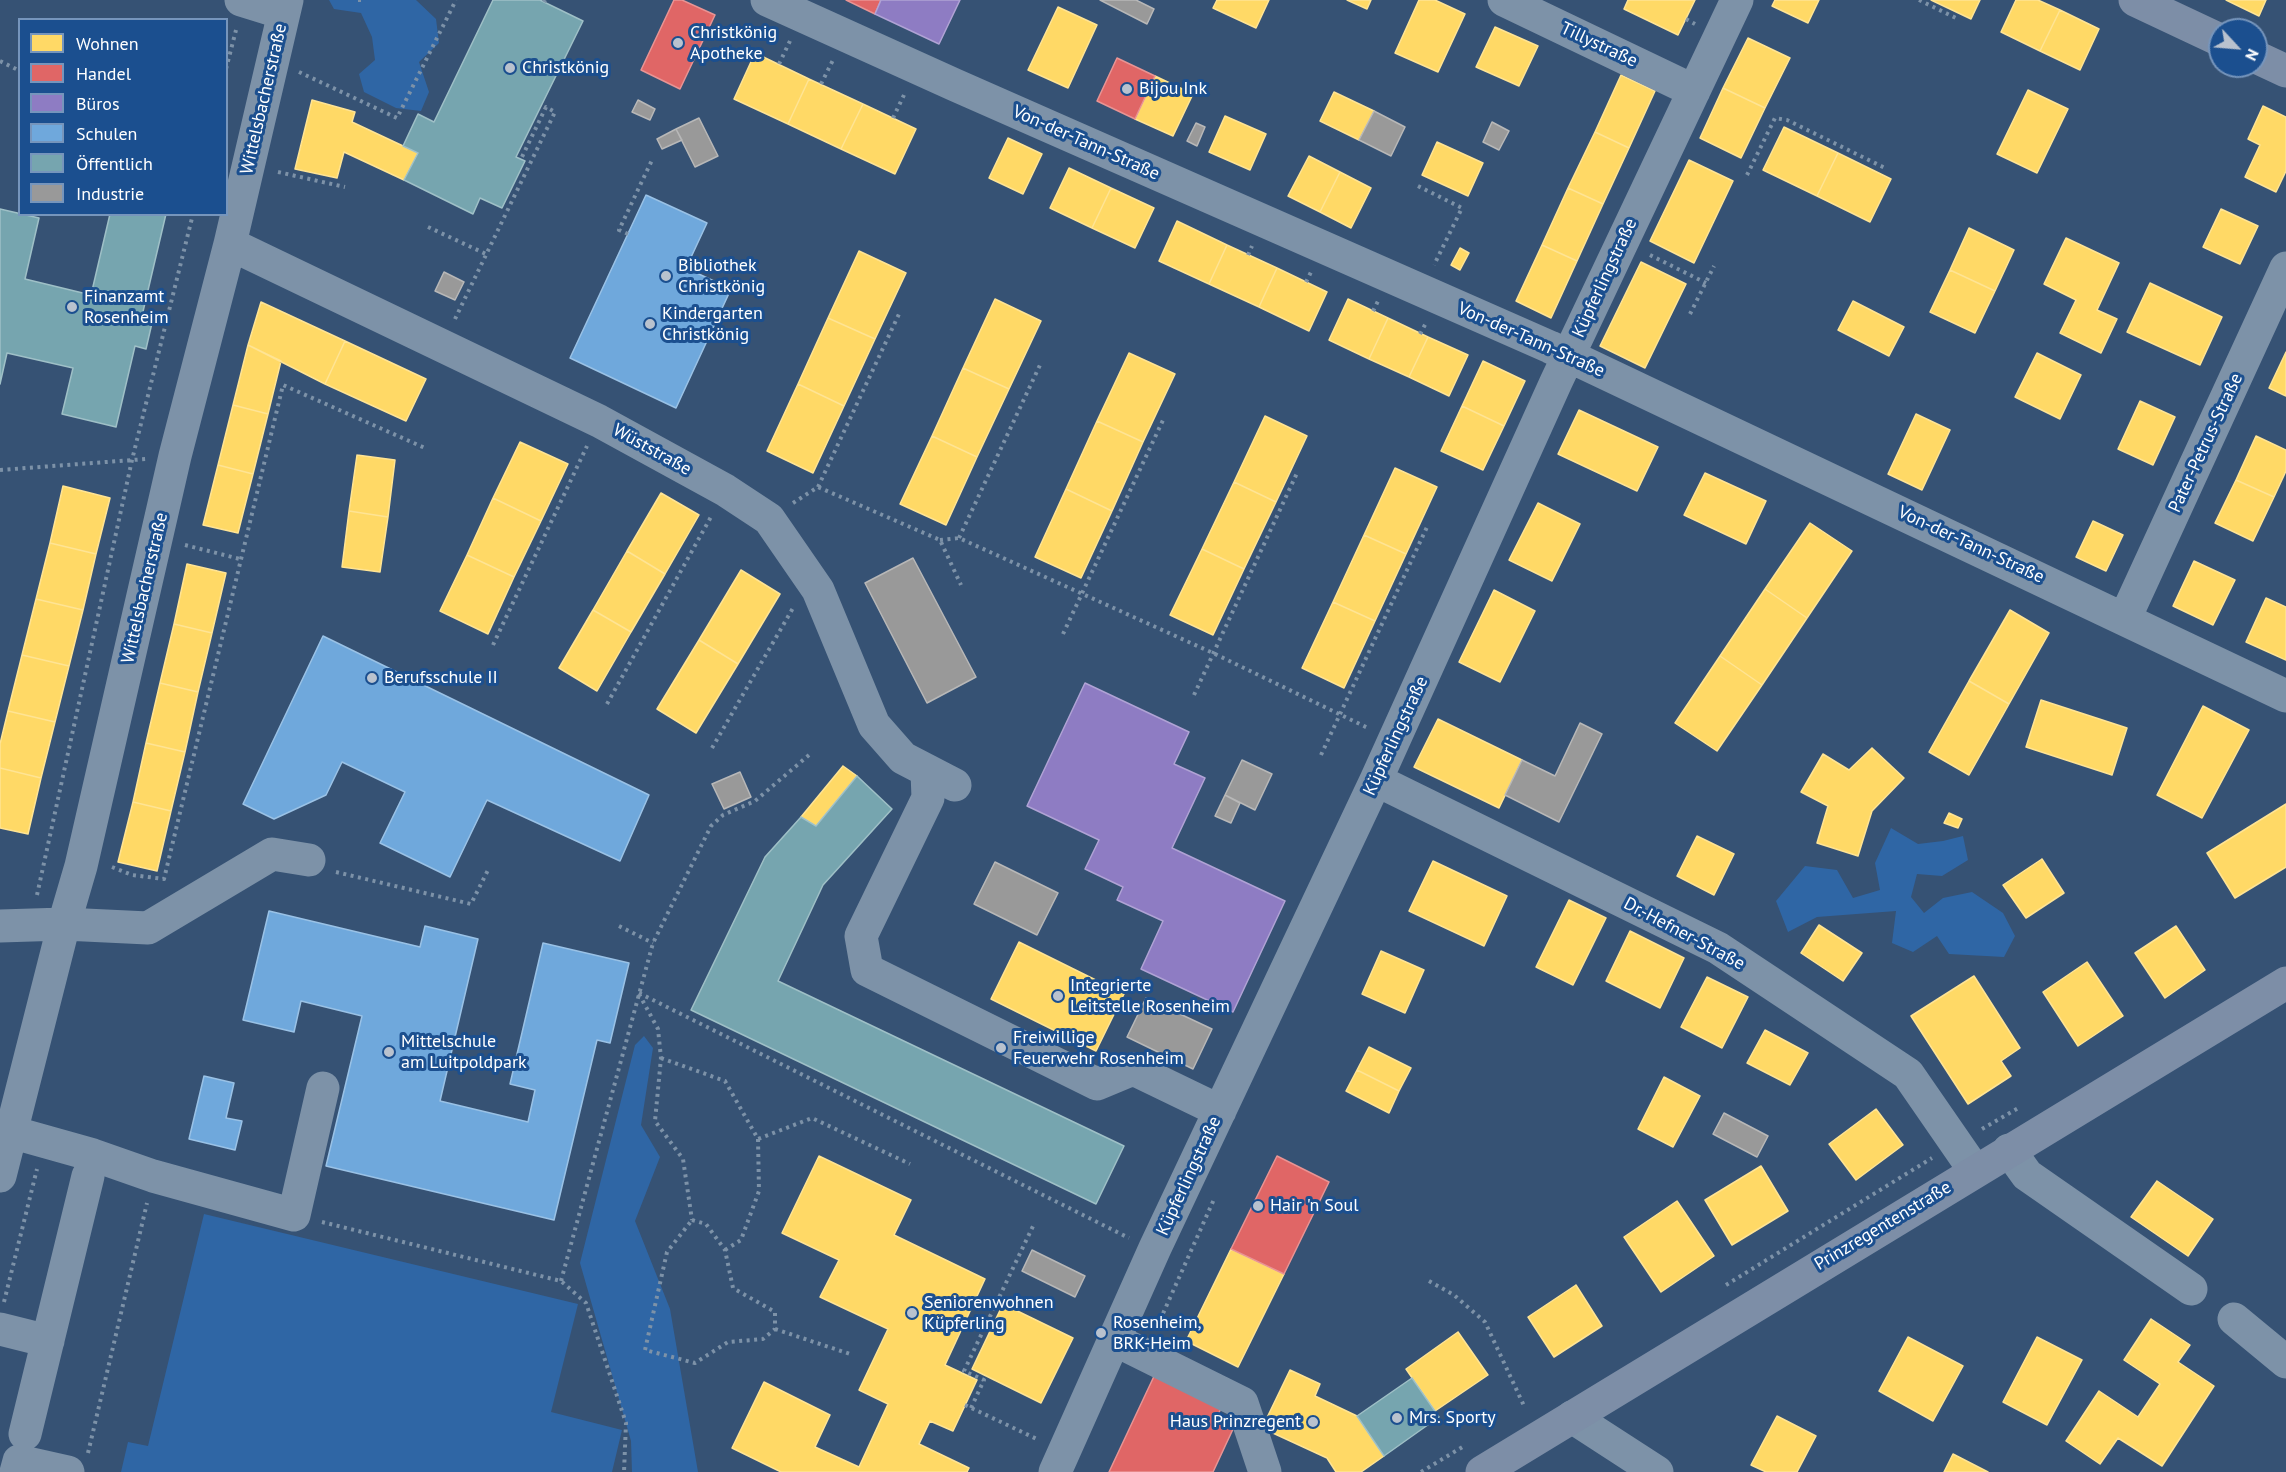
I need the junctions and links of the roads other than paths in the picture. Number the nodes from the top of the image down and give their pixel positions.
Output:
1 (242, 0) edge
2 (767, 0) edge
3 (1504, 0) edge
4 (1737, 0) edge
5 (2135, 0) edge
6 (285, 7) edge
7 (2208, 34) edge
8 (2268, 63) edge
9 (2286, 71) edge
10 (1694, 91) junction
11 (241, 164) edge
12 (230, 244) junction
13 (2286, 268) edge
14 (1568, 356) junction
15 (2125, 618) junction
16 (2286, 696) edge
17 (1376, 780) junction
18 (309, 860) road end
19 (64, 924) junction
20 (15, 926) edge
21 (2286, 983) edge
22 (323, 1088) dead end
23 (1220, 1111) junction
24 (11, 1132) junction
25 (2009, 1150) junction
26 (1975, 1171) junction
27 (0, 1176) edge
28 (88, 1176) dead end
29 (2191, 1289) dead end
30 (2234, 1319) dead end
31 (0, 1329) edge
32 (1115, 1340) junction
33 (48, 1341) junction
34 (2286, 1362) edge
35 (1572, 1417) junction
36 (25, 1434) dead end
37 (77, 1467) edge
38 (16, 1472) edge
39 (1055, 1472) edge
40 (1265, 1472) edge
41 (1482, 1472) edge
42 (1657, 1472) edge

1 - 6 street
2 - 14 street, Von-der-Tann-Straße
3 - 10 street, Tillystraße
4 - 10 street, Küpferlingstraße
5 - 7 main road
6 - 11 street, Wittelsbacherstraße
8 - 9 main road
10 - 14 street, Küpferlingstraße
11 - 12 street, Wittelsbacherstraße
12 - 19 street, Wittelsbacherstraße
12 - 23 street, Wüststraße
13 - 15 street, Pater-Petrus-Straße
14 - 15 street, Von-der-Tann-Straße
14 - 17 street, Küpferlingstraße
15 - 16 street, Von-der-Tann-Straße
17 - 23 street, Küpferlingstraße
17 - 26 street, Dr.-Hefner-Straße
18 - 19 street
19 - 20 street
19 - 24 street, Wittelsbacherstraße
21 - 25 main road, Prinzregentenstraße
22 - 24 street
23 - 32 street, Küpferlingstraße
24 - 27 street, Wittelsbacherstraße
25 - 26 main road, Prinzregentenstraße
25 - 29 street
26 - 35 main road, Prinzregentenstraße
28 - 33 street
30 - 34 street
31 - 33 street
32 - 39 street, Küpferlingstraße
32 - 40 street
33 - 36 street
35 - 41 main road, Prinzregentenstraße
35 - 42 street
37 - 38 street

